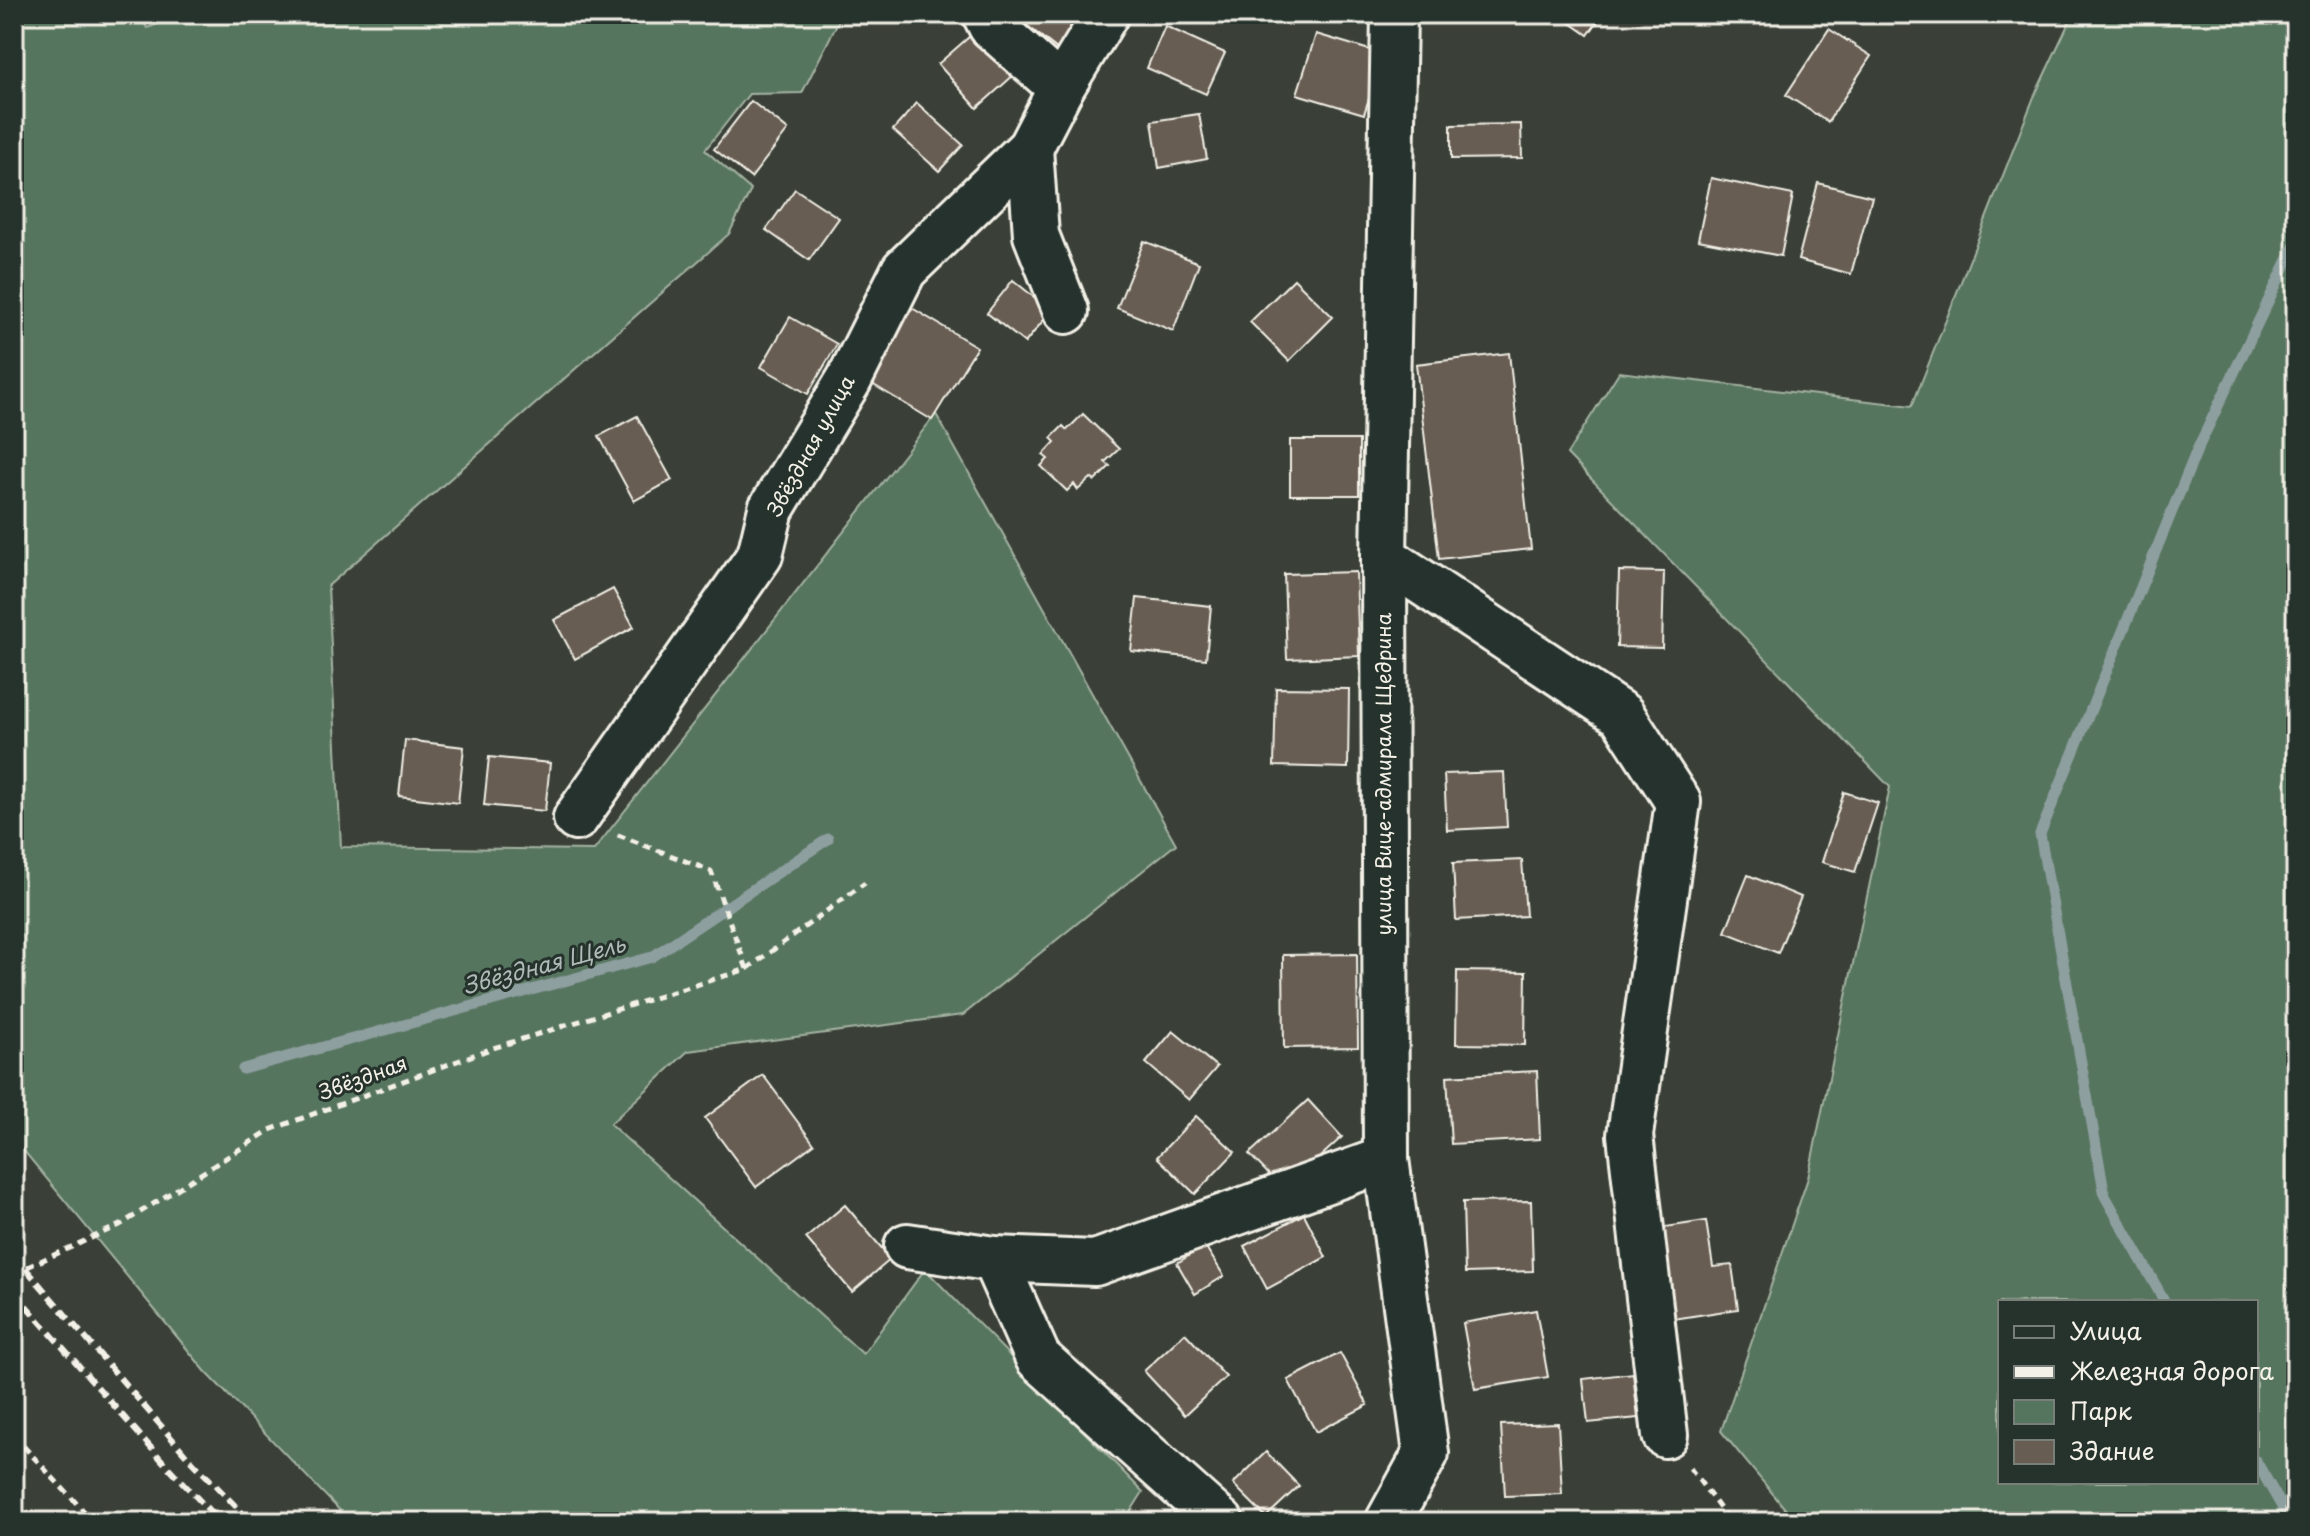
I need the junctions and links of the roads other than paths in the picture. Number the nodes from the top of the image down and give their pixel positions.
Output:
1 (985, 14) edge
2 (1106, 14) edge
3 (1394, 14) edge
4 (1061, 88) junction
5 (1030, 148) junction
6 (1066, 311) dead end
7 (1384, 557) junction
8 (576, 818) road end
9 (1386, 1159) junction
10 (907, 1246) dead end
11 (994, 1259) junction
12 (1665, 1435) road end
13 (1221, 1522) edge
14 (1388, 1522) edge

1 - 4 street
2 - 4 street, Звёздная улица
3 - 7 street, улица Вице-адмирала Щедрина
4 - 5 street, Звёздная улица
5 - 6 street
5 - 8 street, Звёздная улица
7 - 9 street, улица Вице-адмирала Щедрина
7 - 12 street
9 - 11 street
9 - 14 street, улица Вице-адмирала Щедрина
10 - 11 street
11 - 13 street

